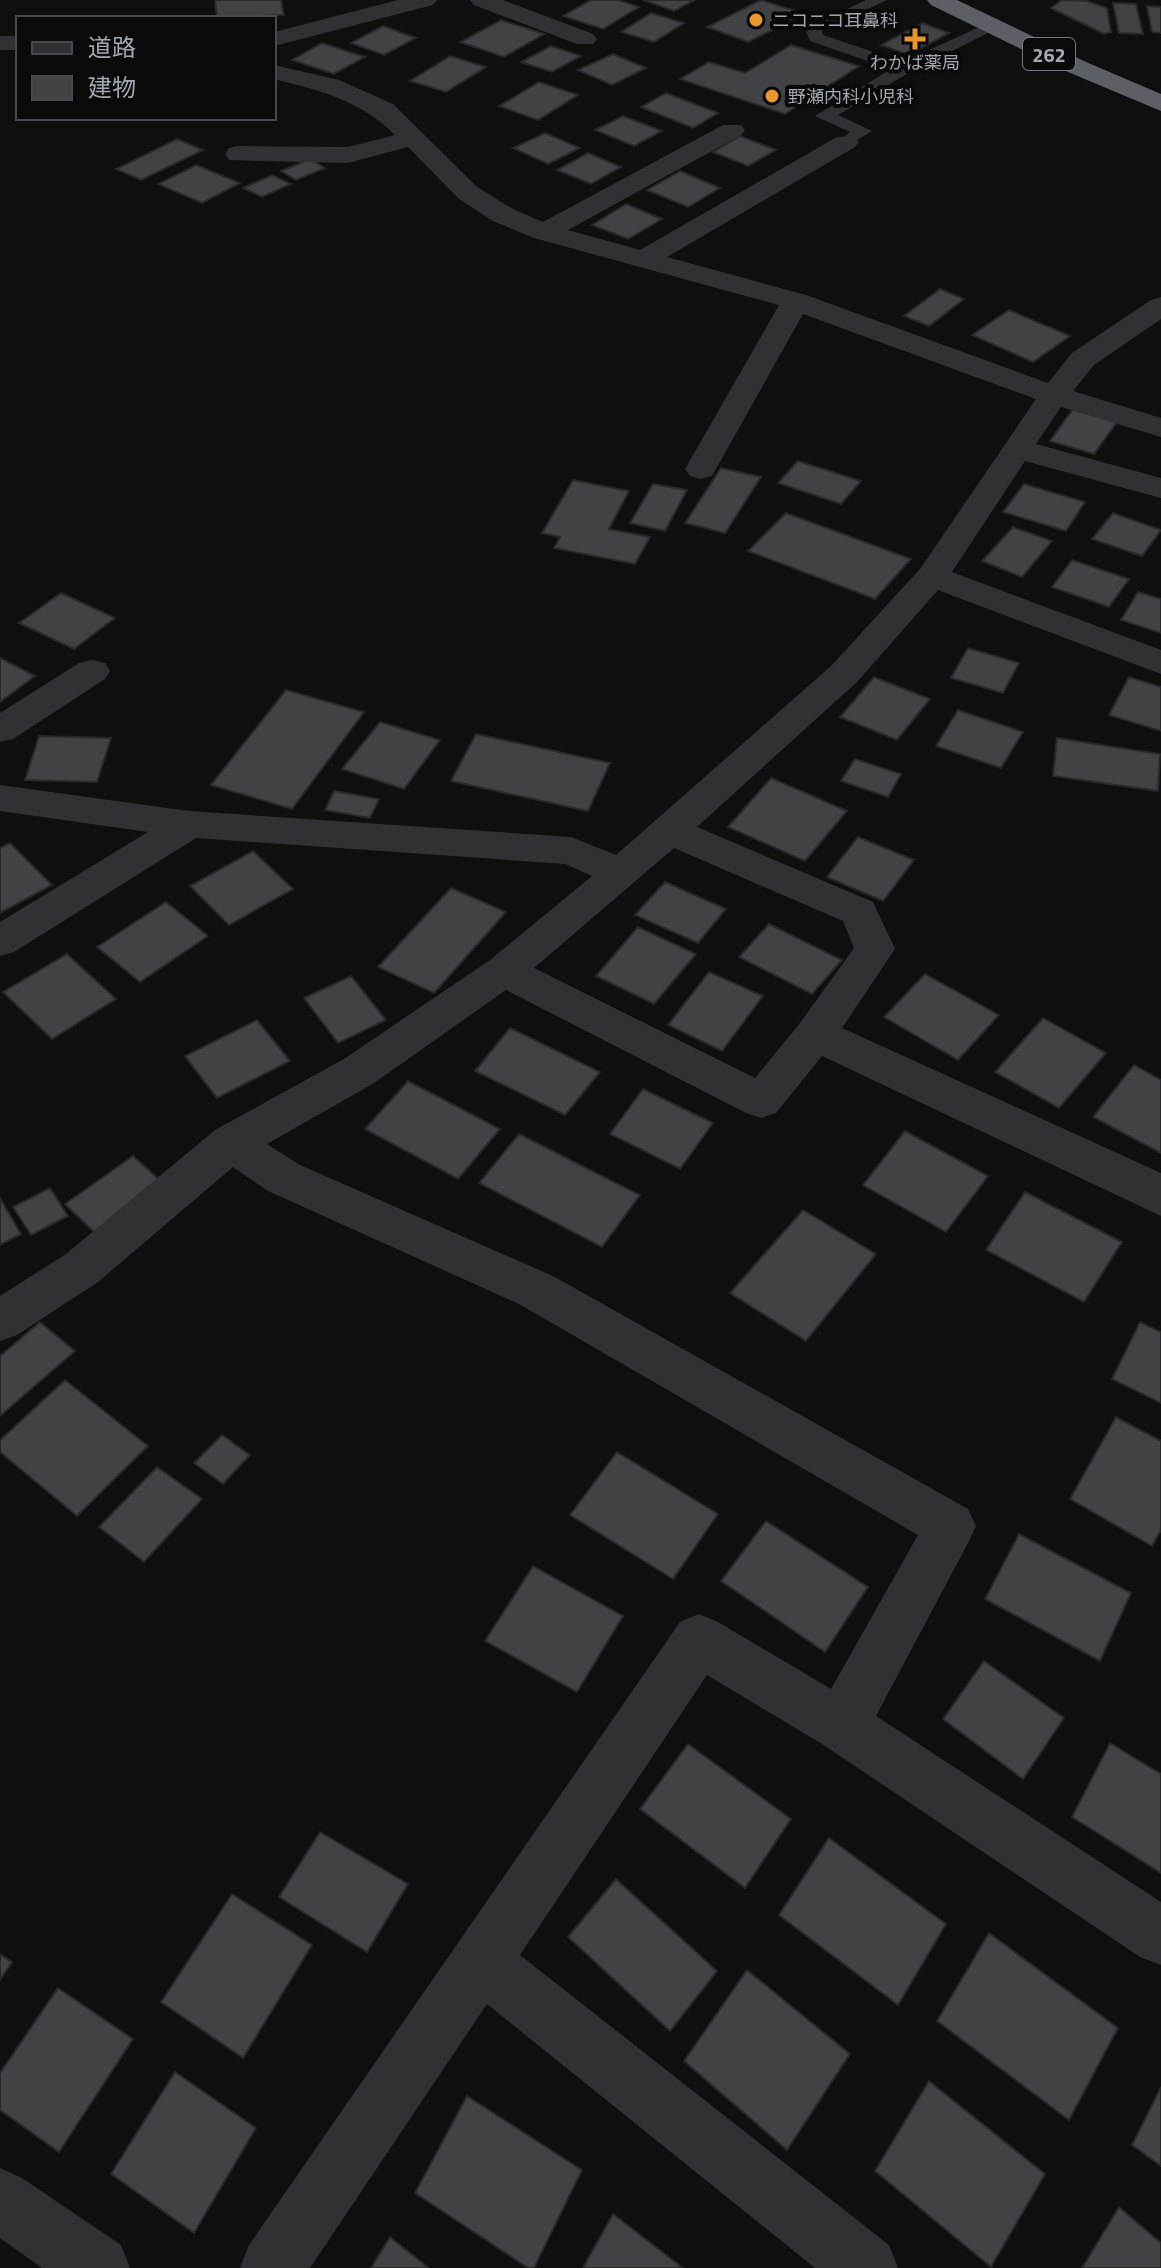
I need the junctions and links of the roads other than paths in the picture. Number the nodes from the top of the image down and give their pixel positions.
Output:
1 (425, 0) edge
2 (482, 0) edge
3 (879, 0) edge
4 (939, 0) edge
5 (986, 0) edge
6 (992, 27) junction
7 (276, 38) edge
8 (585, 39) dead end
9 (904, 68) junction
10 (276, 73) edge
11 (1161, 81) edge
12 (1161, 103) edge
13 (732, 130) dead end
14 (413, 138) junction
15 (846, 142) joint
16 (238, 154) dead end
17 (544, 232) junction
18 (645, 258) junction
19 (796, 301) junction
20 (1161, 306) edge
21 (1055, 393) junction
22 (1161, 428) edge
23 (1019, 449) junction
24 (701, 469) dead end
25 (1161, 488) edge
26 (932, 576) junction
27 (1161, 663) edge
28 (92, 671) dead end
29 (0, 730) edge
30 (0, 798) edge
31 (189, 824) junction
32 (670, 829) junction
33 (621, 873) junction
34 (0, 941) edge
35 (504, 971) junction
36 (815, 1034) junction
37 (231, 1143) junction
38 (1161, 1197) edge
39 (0, 1321) edge
40 (841, 1725) junction
41 (1161, 1936) edge
42 (480, 1961) junction
43 (0, 2200) edge
44 (98, 2268) edge
45 (272, 2268) edge
46 (866, 2268) edge

1 - 7 street
2 - 8 street
3 - 9 lane
4 - 6 highway, 262
5 - 11 highway, 262
6 - 9 lane
6 - 12 highway, 262
9 - 15 lane
10 - 14 street
13 - 17 street
14 - 16 street
14 - 17 street
15 - 18 street
17 - 18 street
18 - 19 street
19 - 21 street
19 - 24 street
20 - 21 street
21 - 22 street
21 - 23 street
23 - 25 street
23 - 26 street
26 - 27 street
26 - 32 street
28 - 29 street
30 - 31 street
31 - 33 street
31 - 34 street
32 - 33 street
32 - 36 street
33 - 35 street
35 - 36 street
35 - 37 street
36 - 38 street
37 - 39 street
37 - 40 street
40 - 41 street
40 - 42 street
42 - 45 street
42 - 46 street
43 - 44 street

